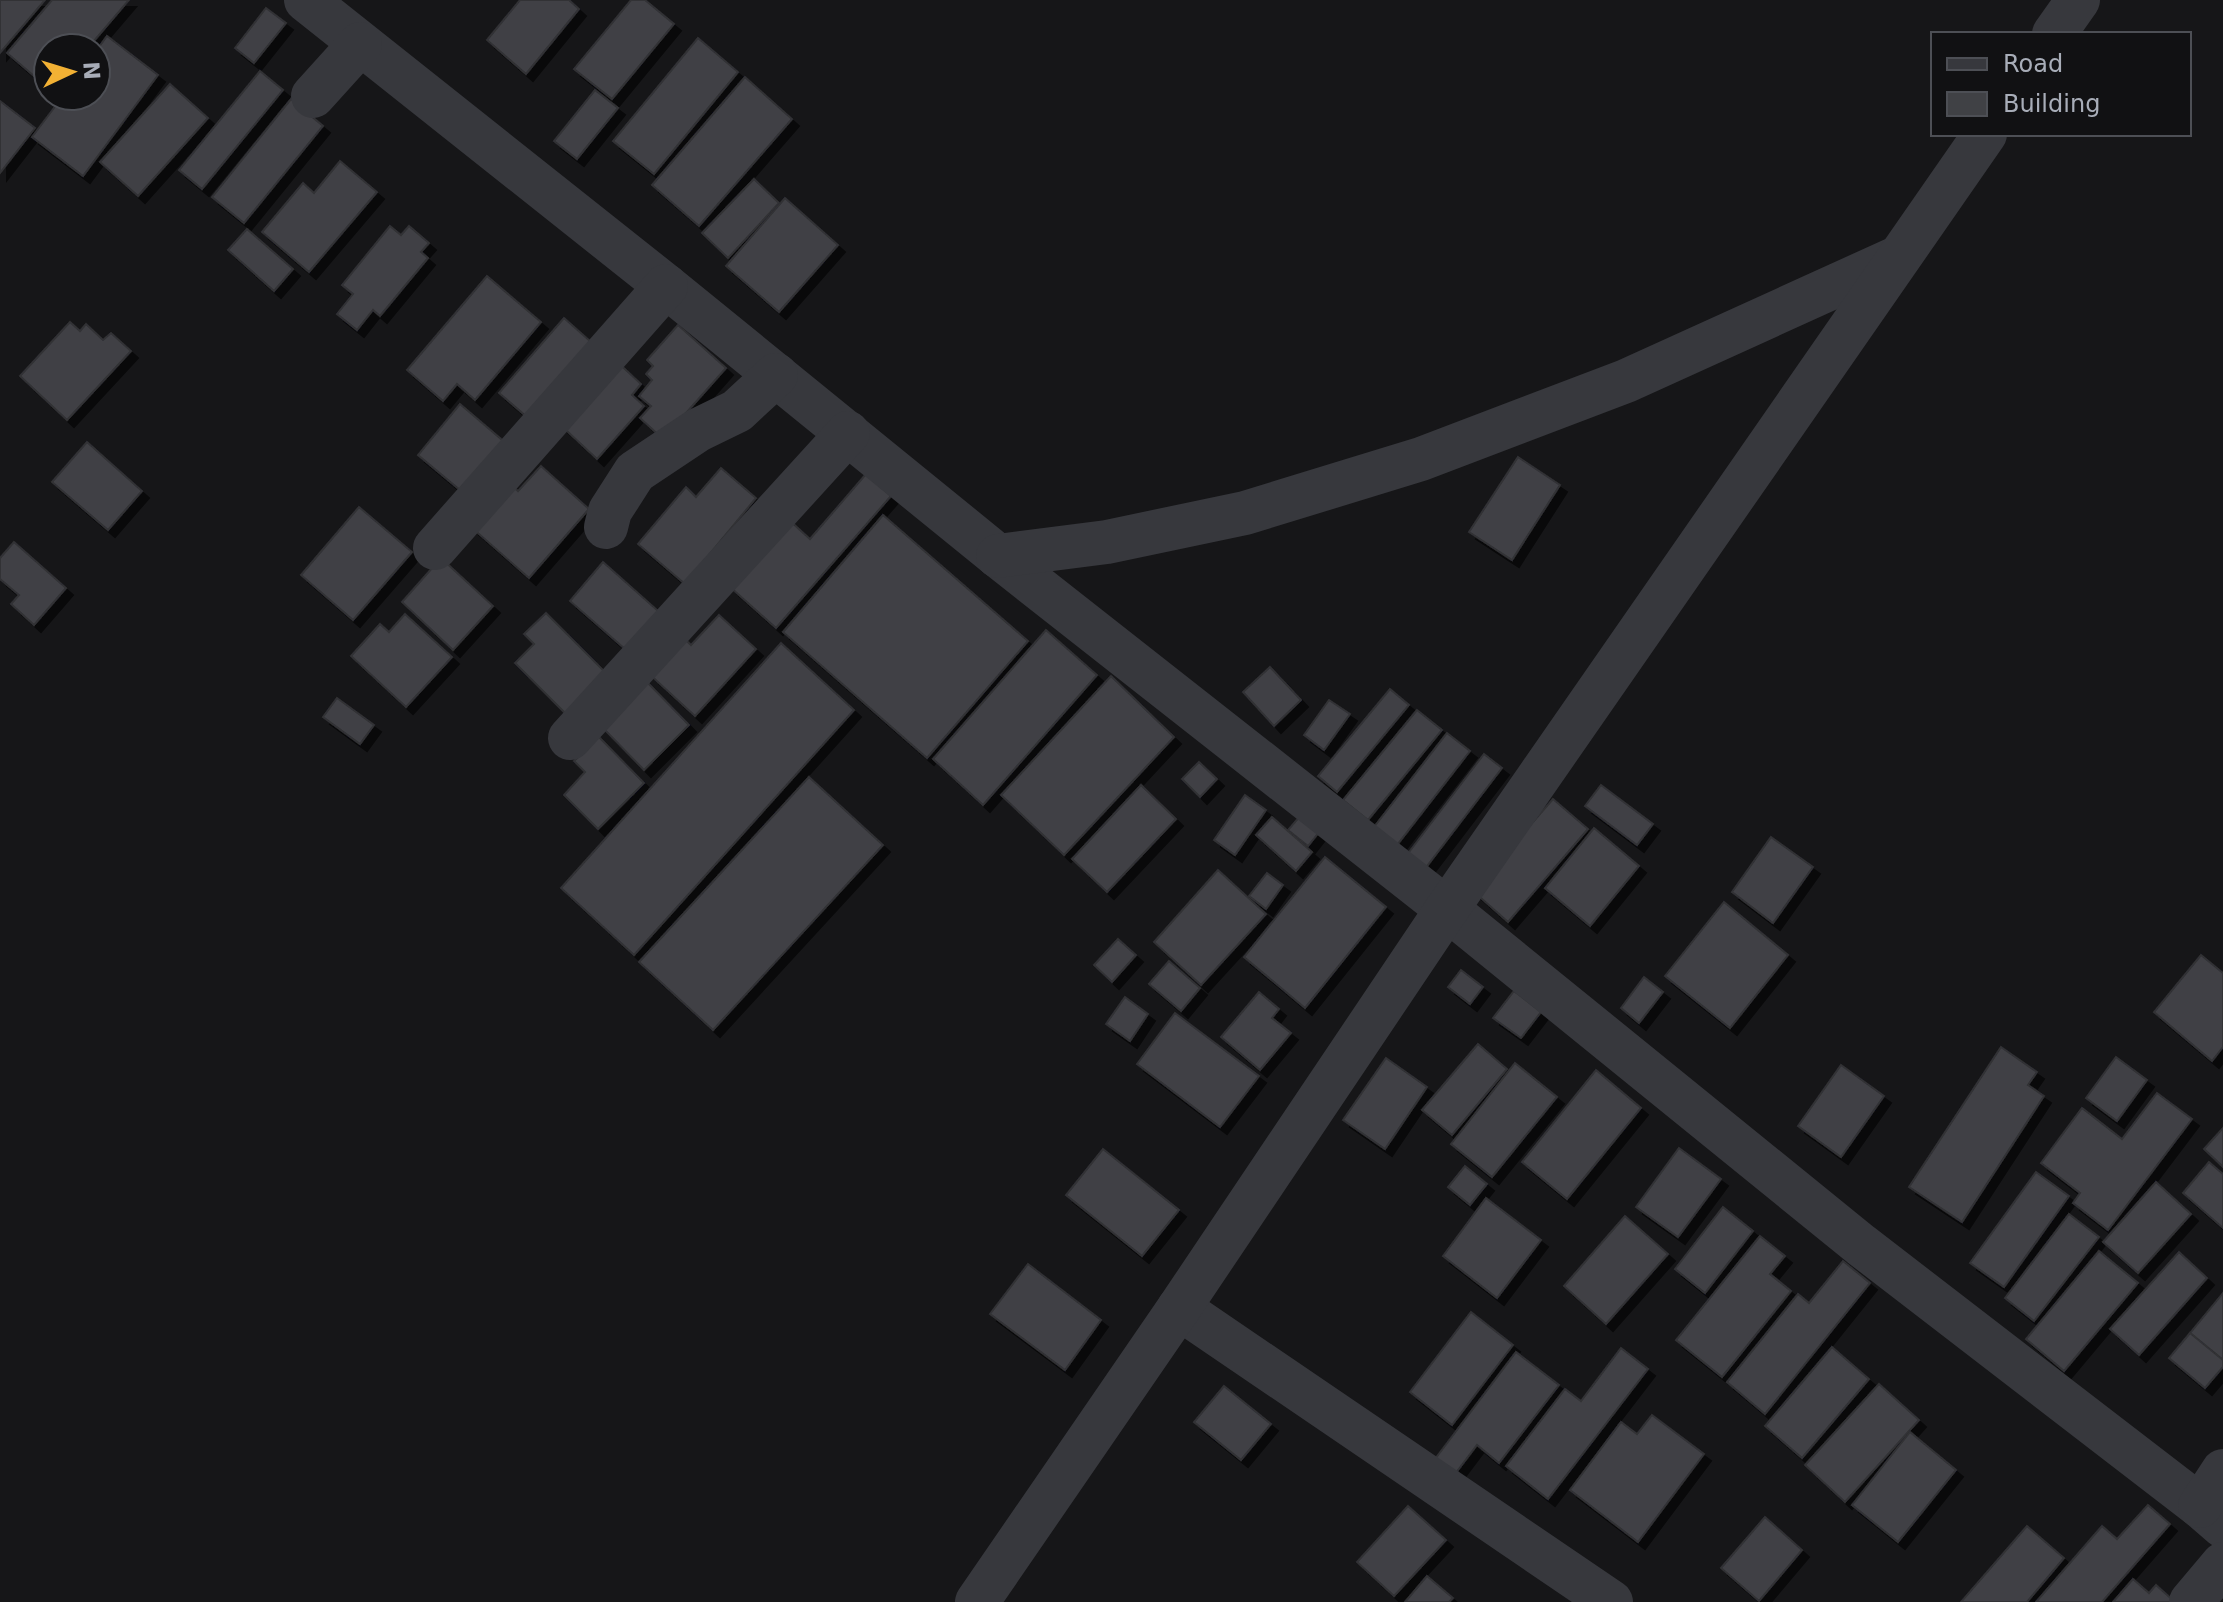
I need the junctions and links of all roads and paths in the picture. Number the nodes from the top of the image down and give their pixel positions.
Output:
1 (306, 0) edge
2 (2078, 0) edge
3 (2055, 32) edge
4 (360, 44) junction
5 (313, 96) dead end
6 (1984, 136) edge
7 (1899, 257) junction
8 (666, 286) junction
9 (776, 375) junction
10 (848, 433) junction
11 (606, 527) dead end
12 (435, 548) dead end
13 (998, 556) junction
14 (570, 738) dead end
15 (1447, 909) junction
16 (1179, 1308) junction
17 (2215, 1501) edge
18 (2223, 1564) edge
19 (977, 1602) edge
20 (1611, 1602) edge
21 (2191, 1602) edge

1 - 4 street
2 - 3 street
4 - 5 street
4 - 8 street
6 - 7 street
7 - 13 street
7 - 15 street
8 - 9 street
8 - 12 street
9 - 10 street
9 - 11 street
10 - 13 street
10 - 14 street
13 - 15 street
15 - 16 street
15 - 17 street
16 - 19 street
16 - 20 street
18 - 21 street

